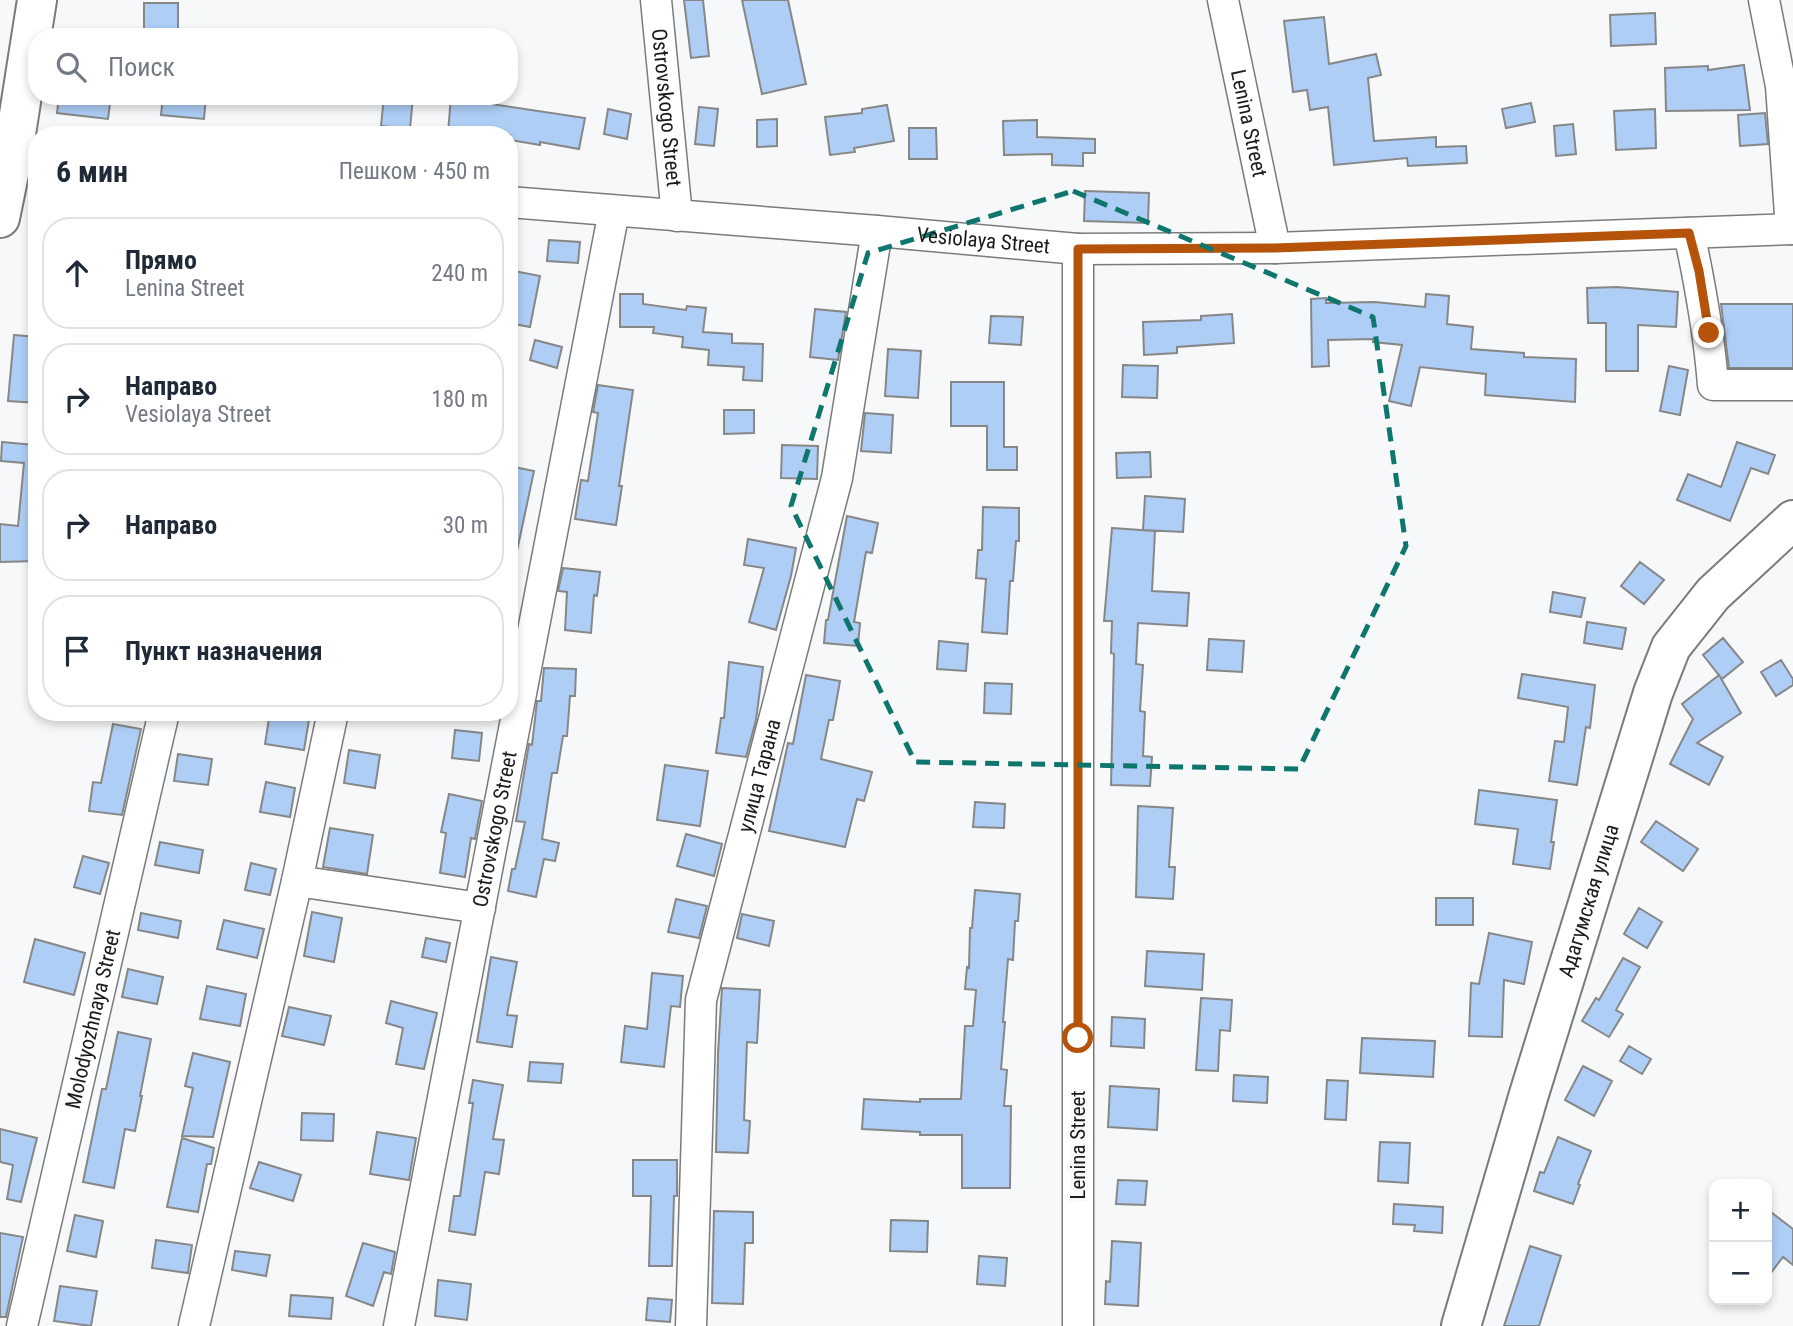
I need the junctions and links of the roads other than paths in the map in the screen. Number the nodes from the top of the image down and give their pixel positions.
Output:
1 (37, 0) edge
2 (656, 0) edge
3 (1223, 0) edge
4 (1764, 0) edge
5 (33, 28) edge
6 (28, 68) edge
7 (16, 159) edge
8 (518, 203) edge
9 (614, 211) junction
10 (677, 216) junction
11 (0, 218) edge
12 (1792, 229) edge
13 (877, 230) junction
14 (1689, 233) junction
15 (1275, 248) junction
16 (1078, 249) junction
17 (1793, 385) edge
18 (1793, 520) edge
19 (518, 710) edge
20 (162, 721) edge
21 (331, 721) edge
22 (516, 721) edge
23 (297, 881) junction
24 (480, 908) junction
25 (22, 1326) edge
26 (194, 1326) edge
27 (399, 1326) edge
28 (691, 1326) edge
29 (1078, 1326) edge
30 (1461, 1326) edge

1 - 5 main road
2 - 10 street, Ostrovskogo Street
3 - 15 street, Lenina Street
4 - 12 street
6 - 7 main road
7 - 11 main road
8 - 9 street, Vesiolaya Street
9 - 10 street, Vesiolaya Street
9 - 19 street, Ostrovskogo Street
10 - 13 street, Vesiolaya Street
12 - 14 street, Vesiolaya Street
13 - 16 street, Vesiolaya Street
13 - 28 street, улица Тарана
14 - 15 street, Vesiolaya Street
14 - 17 street
15 - 16 street, Vesiolaya Street
16 - 29 street, Lenina Street
18 - 30 main road, Адагумская улица
20 - 25 street, Molodyozhnaya Street
21 - 23 street
22 - 24 street, Ostrovskogo Street
23 - 24 street
23 - 26 street
24 - 27 street, Ostrovskogo Street

